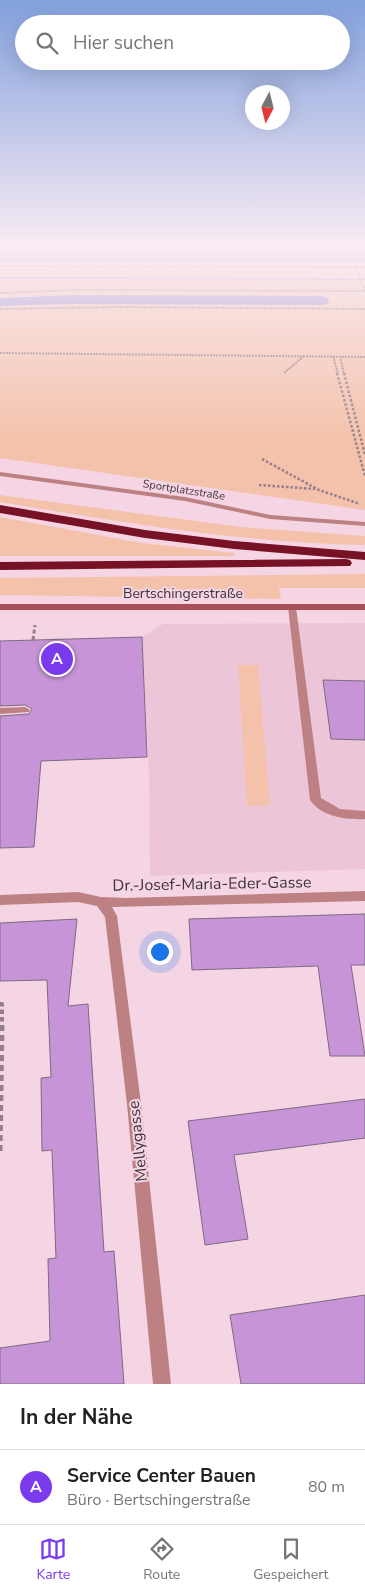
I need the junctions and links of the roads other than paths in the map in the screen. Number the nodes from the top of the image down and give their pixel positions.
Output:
1 (0, 474) edge
2 (0, 509) edge
3 (365, 524) edge
4 (365, 556) edge
5 (365, 563) edge
6 (0, 566) edge
7 (0, 607) edge
8 (292, 607) junction
9 (365, 607) edge
10 (25, 710) dead end
11 (0, 711) edge
12 (365, 815) edge
13 (365, 896) edge
14 (0, 900) edge
15 (101, 902) junction
16 (162, 1384) edge

1 - 3 street, Sportplatzstraße
2 - 4 highway
5 - 6 highway
7 - 8 street, Bertschingerstraße
8 - 9 street, Bertschingerstraße
8 - 12 street
10 - 11 street
13 - 15 street, Dr.-Josef-Maria-Eder-Gasse
14 - 15 street, Dr.-Josef-Maria-Eder-Gasse
15 - 16 street, Mellygasse

